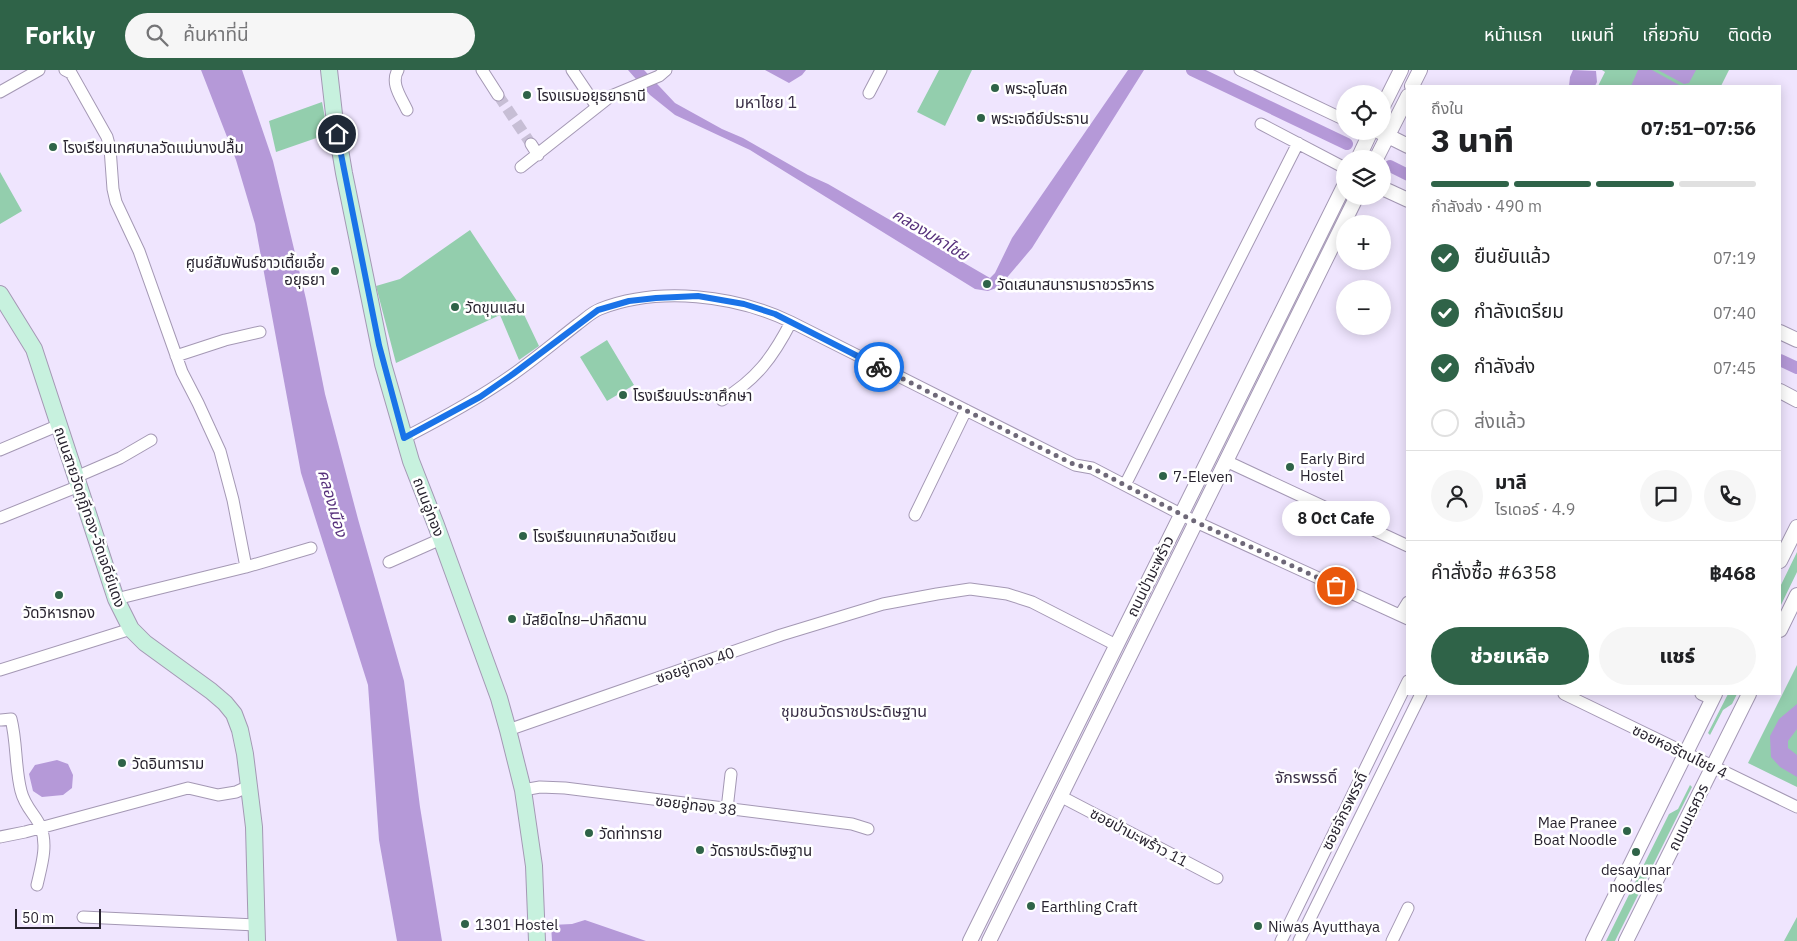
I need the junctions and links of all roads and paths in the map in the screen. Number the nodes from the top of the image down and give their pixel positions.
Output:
1 (39, 70) edge
2 (65, 70) edge
3 (329, 70) edge
4 (398, 70) edge
5 (482, 70) edge
6 (572, 70) edge
7 (881, 70) edge
8 (1240, 70) edge
9 (1401, 70) edge
10 (1420, 70) edge
11 (658, 74) edge
12 (1412, 85) edge
13 (1391, 90) edge
14 (0, 92) edge
15 (869, 92) dead end
16 (498, 95) tunnel mouth
17 (1406, 99) edge
18 (597, 107) junction
19 (407, 110) dead end
20 (1336, 116) edge
21 (1391, 122) edge
22 (1261, 124) dead end
23 (1391, 138) edge
24 (1298, 143) junction
25 (531, 144) tunnel mouth
26 (1406, 145) edge
27 (538, 155) junction
28 (1336, 163) edge
29 (521, 167) dead end
30 (1391, 192) edge
31 (1406, 199) edge
32 (1336, 202) edge
33 (1354, 205) edge
34 (0, 294) edge
35 (792, 322) junction
36 (260, 332) dead end
37 (1781, 332) edge
38 (1797, 340) edge
39 (176, 356) junction
40 (1781, 392) edge
41 (722, 400) dead end
42 (1797, 400) edge
43 (966, 410) junction
44 (59, 425) junction
45 (404, 438) junction
46 (151, 440) dead end
47 (0, 450) edge
48 (1226, 461) junction
49 (78, 482) junction
50 (1125, 485) junction
51 (1181, 514) junction
52 (915, 515) dead end
53 (0, 518) edge
54 (1196, 522) junction
55 (1797, 527) edge
56 (441, 539) junction
57 (1406, 545) edge
58 (311, 548) dead end
59 (1781, 559) edge
60 (388, 562) dead end
61 (246, 567) junction
62 (1797, 595) edge
63 (116, 599) junction
64 (1404, 617) edge
65 (1781, 628) edge
66 (131, 629) junction
67 (1116, 645) junction
68 (0, 670) edge
69 (1406, 685) edge
70 (1420, 695) edge
71 (1566, 695) edge
72 (1710, 695) edge
73 (1749, 695) edge
74 (0, 719) edge
75 (1384, 728) junction
76 (508, 730) junction
77 (1400, 736) junction
78 (1686, 753) junction
79 (1713, 767) junction
80 (731, 774) dead end
81 (250, 786) junction
82 (523, 790) junction
83 (1060, 796) junction
84 (1797, 807) edge
85 (727, 809) junction
86 (41, 827) junction
87 (868, 829) dead end
88 (0, 837) edge
89 (1217, 878) dead end
90 (37, 885) dead end
91 (1408, 908) dead end
92 (82, 916) dead end
93 (257, 933) edge
94 (1283, 936) edge
95 (1301, 940) edge
96 (537, 941) edge
97 (970, 941) edge
98 (989, 941) edge
99 (1392, 941) edge
100 (1593, 941) edge
101 (1626, 941) edge

1 - 14 street
2 - 39 street
3 - 45 main road, ถนนอู่ทอง
4 - 19 street
5 - 16 street
6 - 18 street
7 - 15 street
8 - 20 street
9 - 13 street
10 - 12 street
11 - 18 street
17 - 21 street
18 - 27 street
22 - 24 street
23 - 26 street
24 - 28 street
24 - 50 street
25 - 27 street
27 - 29 street
30 - 31 street
32 - 51 street, ถนนป่ามะพร้าว
33 - 48 street, ถนนป่ามะพร้าว
34 - 44 main road, ถนนสายวัดกุฎีทอง-วัดเจดีย์แดง
35 - 41 street
35 - 43 street
35 - 45 street
36 - 39 street
37 - 38 street
39 - 61 street
40 - 42 street
43 - 50 street
43 - 52 street
44 - 47 street
44 - 49 main road, ถนนสายวัดกุฎีทอง-วัดเจดีย์แดง
45 - 56 main road, ถนนอู่ทอง
46 - 49 street
48 - 54 street, ถนนป่ามะพร้าว
48 - 57 street
49 - 53 street
49 - 63 main road, ถนนสายวัดกุฎีทอง-วัดเจดีย์แดง
50 - 51 street
51 - 54 street
51 - 67 street, ถนนป่ามะพร้าว
54 - 64 street
54 - 83 street, ถนนป่ามะพร้าว
55 - 59 street
56 - 60 street
56 - 76 main road, ถนนอู่ทอง
58 - 61 street
61 - 63 street
62 - 65 street
63 - 66 main road, ถนนสายวัดกุฎีทอง-วัดเจดีย์แดง
66 - 68 street
66 - 81 main road, ถนนสายวัดกุฎีทอง-วัดเจดีย์แดง
67 - 76 street, ซอยอู่ทอง 40
67 - 97 street, ถนนป่ามะพร้าว
69 - 75 street, ซอยจักรพรรดิ์
70 - 77 street, ซอยจักรพรรดิ์
71 - 78 street, ซอยหอรัตนไชย 4
72 - 78 street, ถนนนเรศวร
73 - 79 street, ถนนนเรศวร
74 - 86 street
75 - 77 street
75 - 94 street, ซอยจักรพรรดิ์
76 - 82 main road, ถนนอู่ทอง
77 - 95 street, ซอยจักรพรรดิ์
78 - 79 street, ซอยหอรัตนไชย 4
78 - 100 street, ถนนนเรศวร
79 - 84 street, ซอยหอรัตนไชย 4
79 - 101 street, ถนนนเรศวร
80 - 85 street
81 - 86 street
81 - 93 main road, ถนนสายวัดกุฎีทอง-วัดเจดีย์แดง
82 - 85 street, ซอยอู่ทอง 38
82 - 96 main road, ถนนอู่ทอง
83 - 89 street, ซอยป่ามะพร้าว 11
83 - 98 street, ถนนป่ามะพร้าว
85 - 87 street, ซอยอู่ทอง 38
86 - 88 street
86 - 90 street
91 - 99 street
92 - 93 street
94 - 95 street

